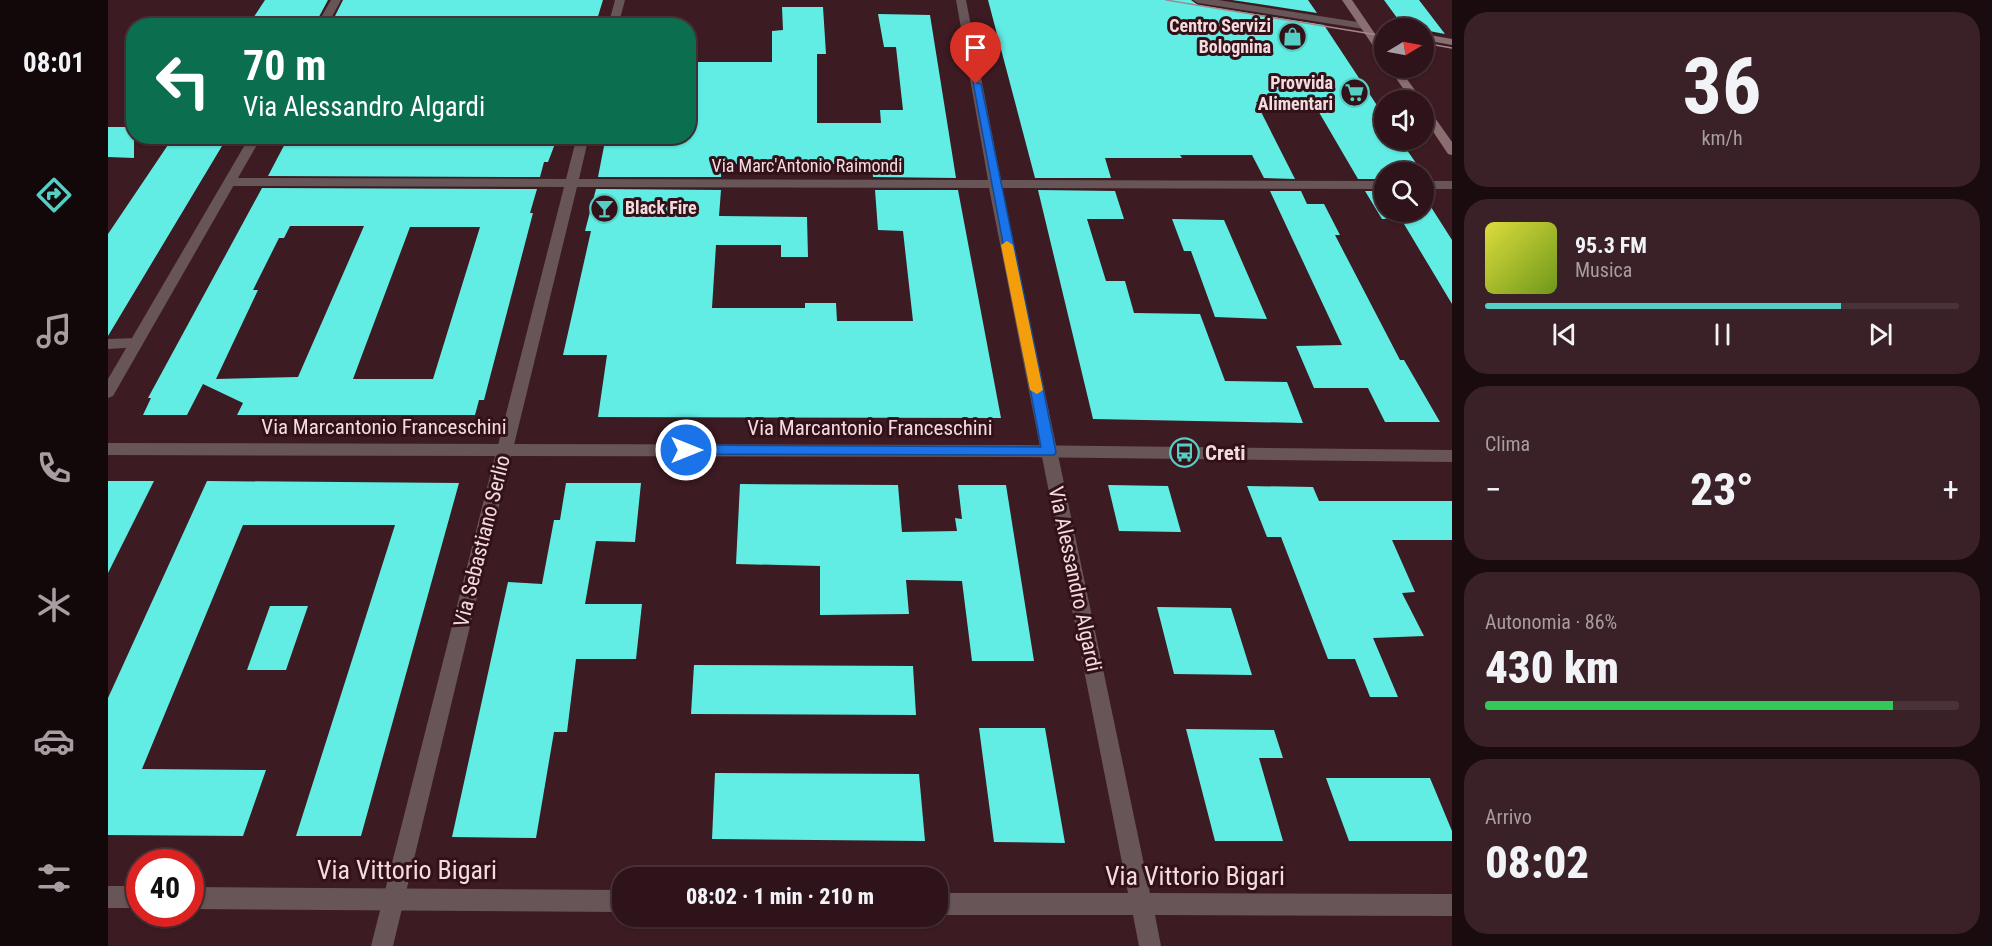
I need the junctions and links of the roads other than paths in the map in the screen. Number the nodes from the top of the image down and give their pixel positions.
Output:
1 (336, 0) edge
2 (621, 0) edge
3 (961, 0) edge
4 (1198, 0) edge
5 (1347, 0) edge
6 (326, 18) edge
7 (616, 18) edge
8 (1364, 26) junction
9 (1374, 28) edge
10 (1434, 39) edge
11 (1374, 40) edge
12 (1452, 42) edge
13 (1434, 125) edge
14 (251, 144) edge
15 (581, 144) edge
16 (1452, 151) edge
17 (230, 182) junction
18 (570, 183) junction
19 (995, 184) junction
20 (1374, 185) edge
21 (1434, 185) edge
22 (1452, 185) edge
23 (135, 343) junction
24 (108, 344) edge
25 (108, 392) edge
26 (108, 449) edge
27 (505, 450) junction
28 (1049, 452) junction
29 (1452, 456) edge
30 (108, 897) edge
31 (126, 897) edge
32 (204, 898) edge
33 (393, 898) junction
34 (612, 901) edge
35 (948, 904) edge
36 (1452, 905) edge
37 (1142, 906) junction
38 (382, 946) edge
39 (1150, 946) edge

1 - 6 street
2 - 7 street
3 - 19 street, Via Alessandro Algardi
4 - 8 street
5 - 8 main road
8 - 9 main road
8 - 11 main road
10 - 12 main road
13 - 16 main road
14 - 17 street
15 - 18 street, Via Sebastiano Serlio
17 - 18 street, Via Marc'Antonio Raimondi
17 - 23 street
18 - 19 street, Via Marc'Antonio Raimondi
18 - 27 street, Via Sebastiano Serlio
19 - 20 street, Via Marc'Antonio Raimondi
19 - 28 street, Via Alessandro Algardi
21 - 22 street
23 - 24 street
23 - 25 street
26 - 27 street, Via Marcantonio Franceschini
27 - 28 street, Via Marcantonio Franceschini
27 - 33 street, Via Sebastiano Serlio
28 - 29 street, Via Marcantonio Franceschini
28 - 37 street, Via Alessandro Algardi
30 - 31 street
32 - 33 street, Via Vittorio Bigari
33 - 34 street, Via Vittorio Bigari
33 - 38 street, Via Sebastiano Serlio
35 - 37 street, Via Vittorio Bigari
36 - 37 street, Via Vittorio Bigari
37 - 39 street, Via Alessandro Algardi

